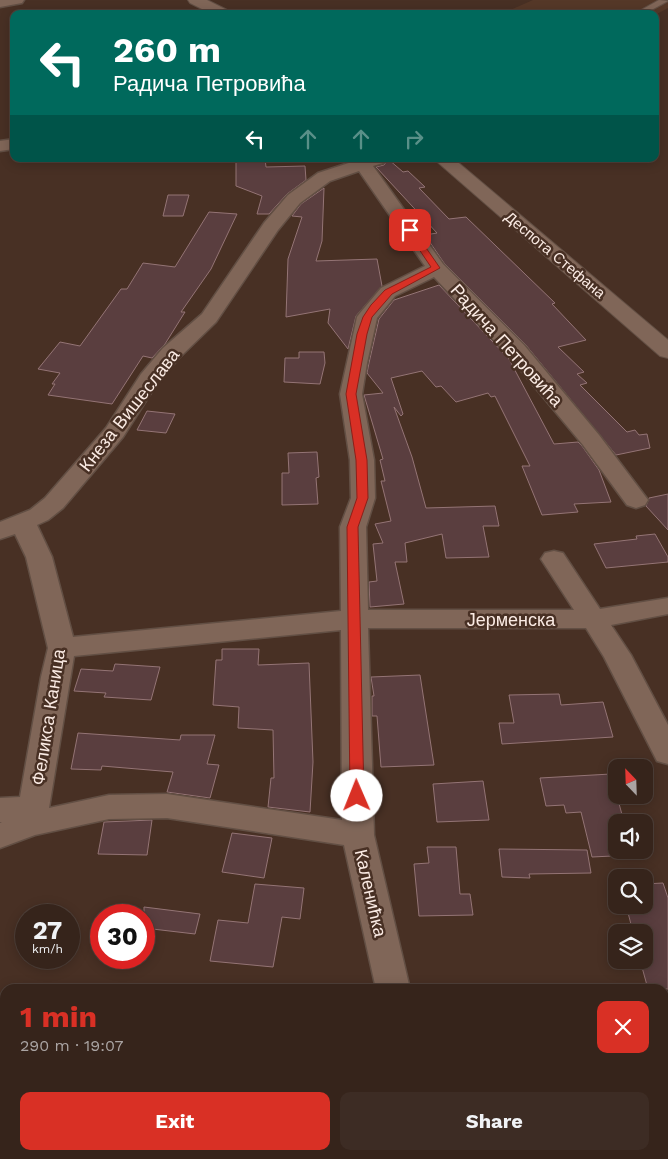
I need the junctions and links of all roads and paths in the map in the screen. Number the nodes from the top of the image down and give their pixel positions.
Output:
1 (17, 0) edge
2 (195, 0) edge
3 (665, 0) edge
4 (0, 3) edge
5 (216, 10) edge
6 (646, 10) edge
7 (367, 162) edge
8 (371, 162) edge
9 (446, 162) edge
10 (436, 268) junction
11 (668, 351) edge
12 (636, 500) dead end
13 (11, 527) edge
14 (554, 559) dead end
15 (666, 606) dead end
16 (354, 619) junction
17 (594, 619) junction
18 (62, 648) junction
19 (668, 753) edge
20 (0, 810) edge
21 (32, 816) junction
22 (358, 835) junction
23 (0, 836) edge
24 (392, 984) edge

1 - 4 street
2 - 5 main road
3 - 6 lane
7 - 13 street, Кнеза Вишеслава
8 - 10 street, Радича Петровића
9 - 11 main road, Деспота Стефана
10 - 12 street, Радича Петровића
10 - 16 street, Каленићка
13 - 18 street, Феликса Каница
14 - 17 street
15 - 17 street, Јерменска
16 - 17 street, Јерменска
16 - 18 street, Јерменска
16 - 22 street, Каленићка
17 - 19 street
18 - 21 street, Феликса Каница
20 - 21 street
21 - 22 street
21 - 23 street
22 - 24 street, Каленићка

